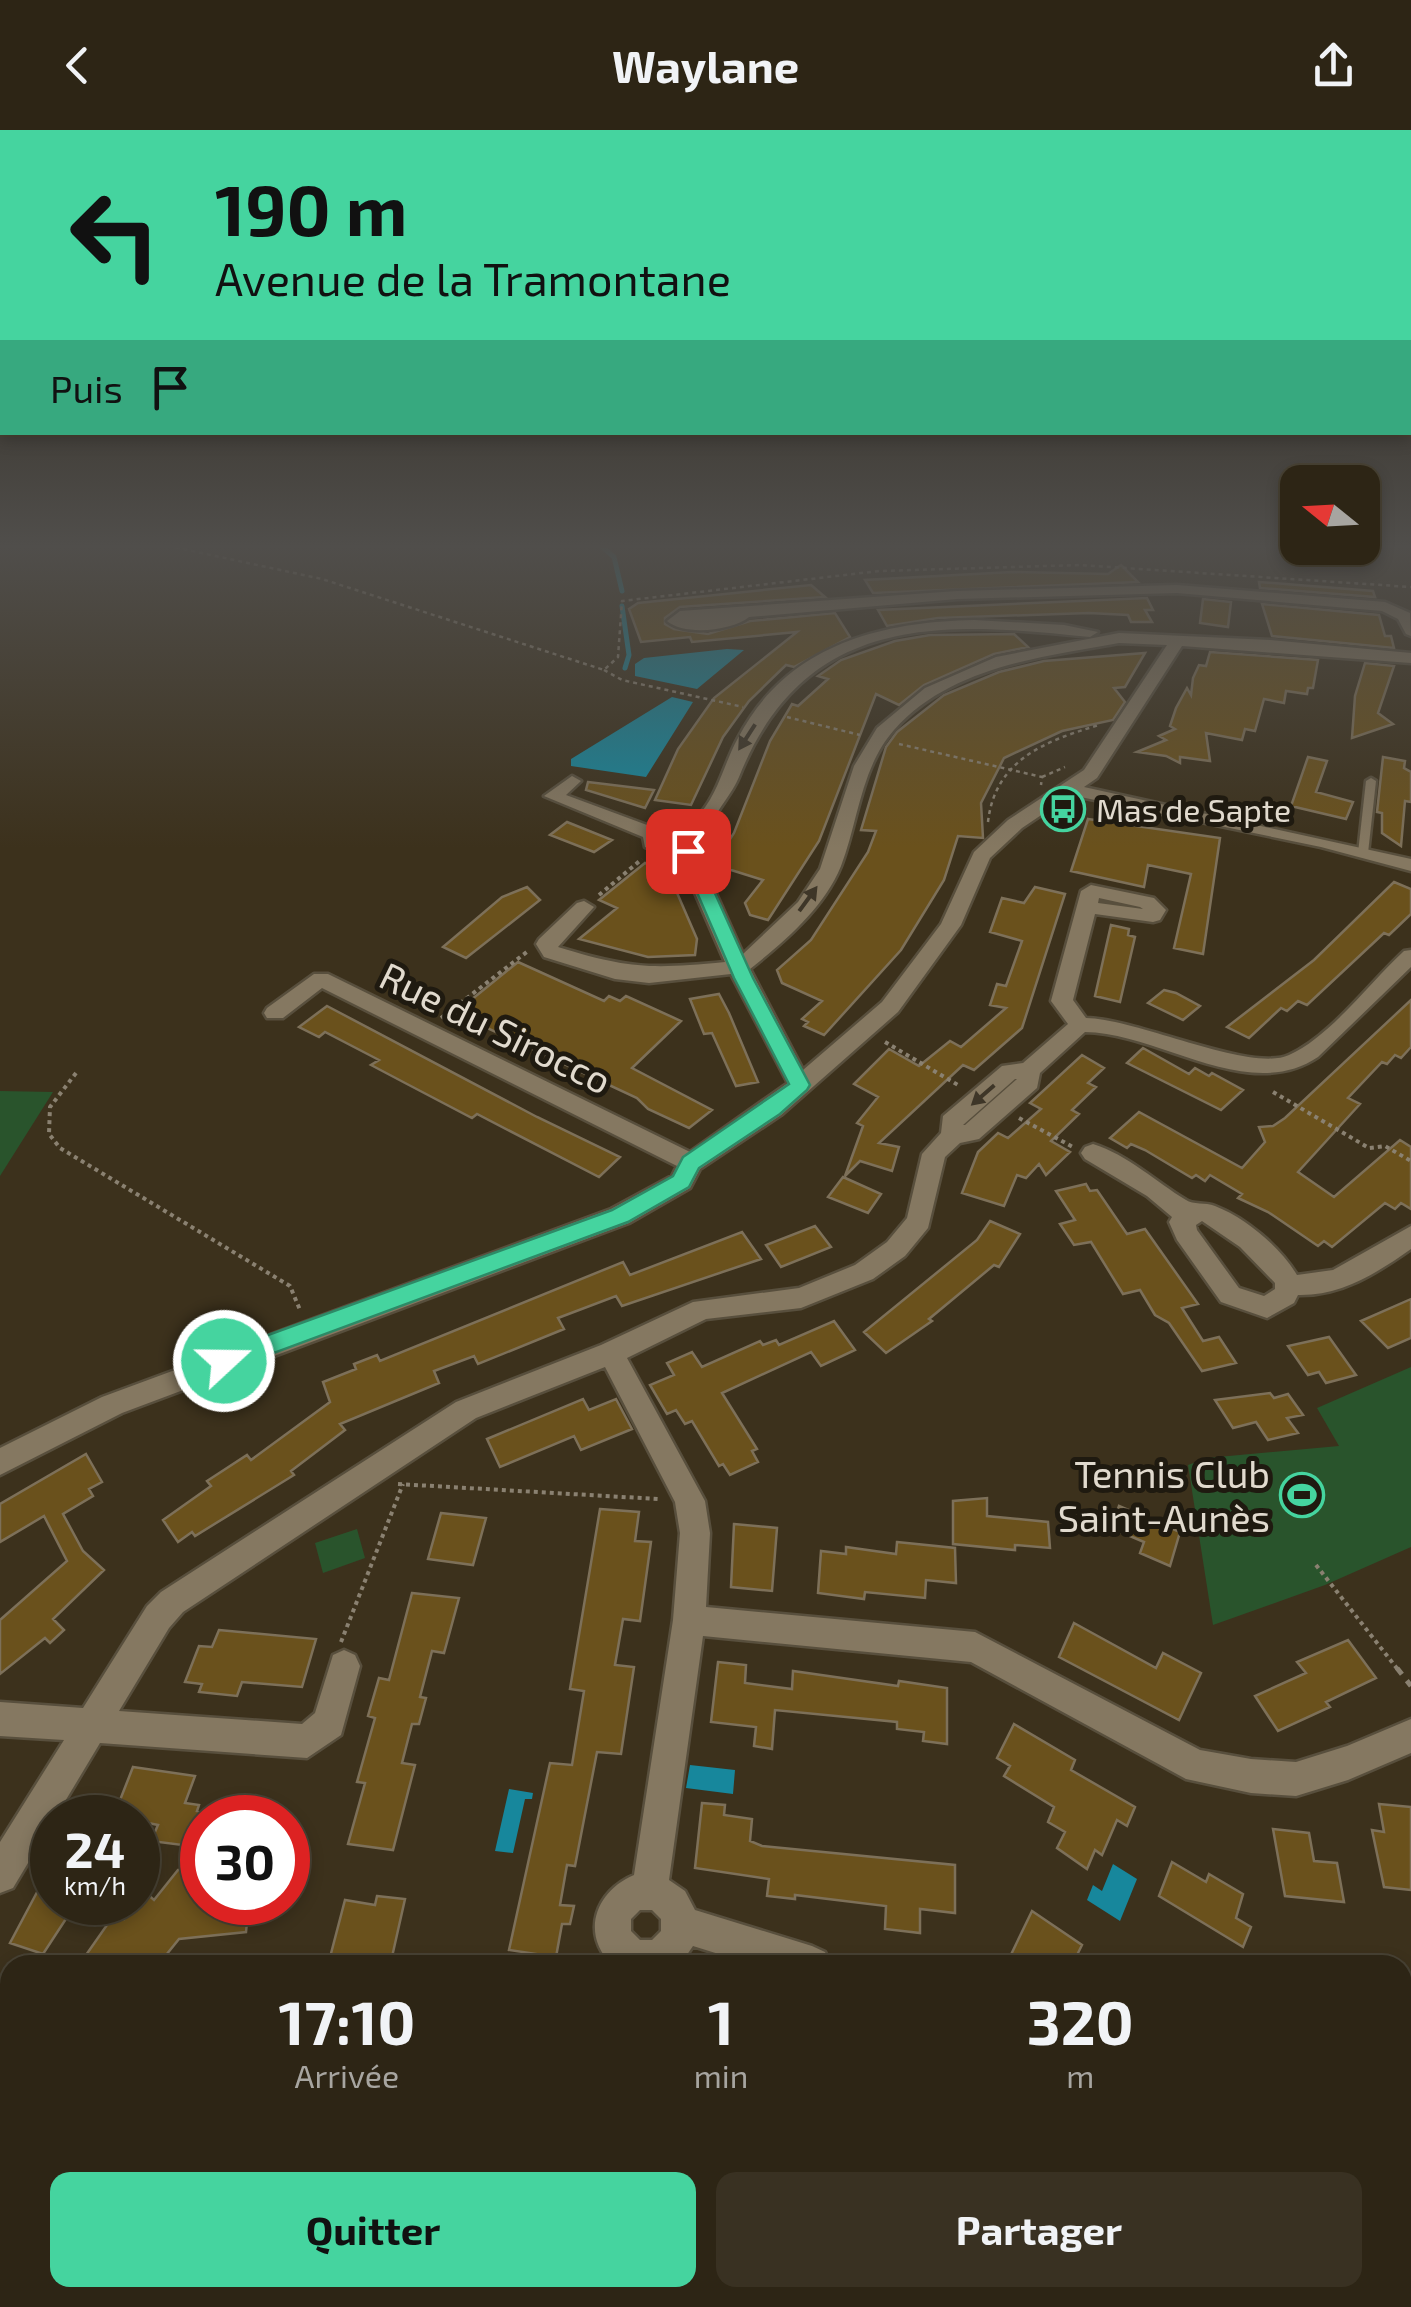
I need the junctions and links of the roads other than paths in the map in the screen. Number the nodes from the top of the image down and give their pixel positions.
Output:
1 (853, 646) edge
2 (1075, 646) edge
3 (1174, 646) edge
4 (1276, 646) edge
5 (1411, 658) edge
6 (572, 781) dead end
7 (1371, 781) dead end
8 (1073, 790) junction
9 (698, 826) junction
10 (654, 840) junction
11 (688, 851) junction
12 (1363, 852) junction
13 (1411, 865) edge
14 (1086, 906) dead end
15 (584, 907) road end
16 (1411, 956) edge
17 (739, 967) junction
18 (275, 1013) dead end
19 (1080, 1026) junction
20 (800, 1085) junction
21 (1093, 1152) dead end
22 (691, 1163) junction
23 (1187, 1215) junction
24 (1411, 1236) edge
25 (1290, 1286) junction
26 (611, 1352) junction
27 (0, 1462) edge
28 (689, 1620) junction
29 (344, 1666) road end
30 (0, 1719) edge
31 (88, 1726) junction
32 (1411, 1736) edge
33 (0, 1875) edge
34 (650, 1889) junction
35 (679, 1923) junction
36 (629, 1955) edge
37 (660, 1955) edge
38 (780, 1955) edge

1 -> 9 street
17 -> 2 street
3 - 8 street
4 - 5 street
6 - 10 street
7 - 12 lane
8 - 12 street
8 - 20 street
9 - 10 street
9 - 11 street
10 - 11 street
11 - 17 street
12 - 13 street
14 - 19 street
15 - 17 street
16 - 19 street
17 - 20 street
18 - 22 street, Rue du Sirocco
19 - 26 street
20 - 22 street
21 - 23 street
22 - 27 street
23 - 25 street
23 - 25 street
24 - 25 street
26 - 28 street
26 - 31 street
28 - 32 street
28 - 34 street
29 - 31 street
30 - 31 street
31 - 33 street
34 - 35 street
34 - 36 street
35 - 37 street
35 - 38 street

